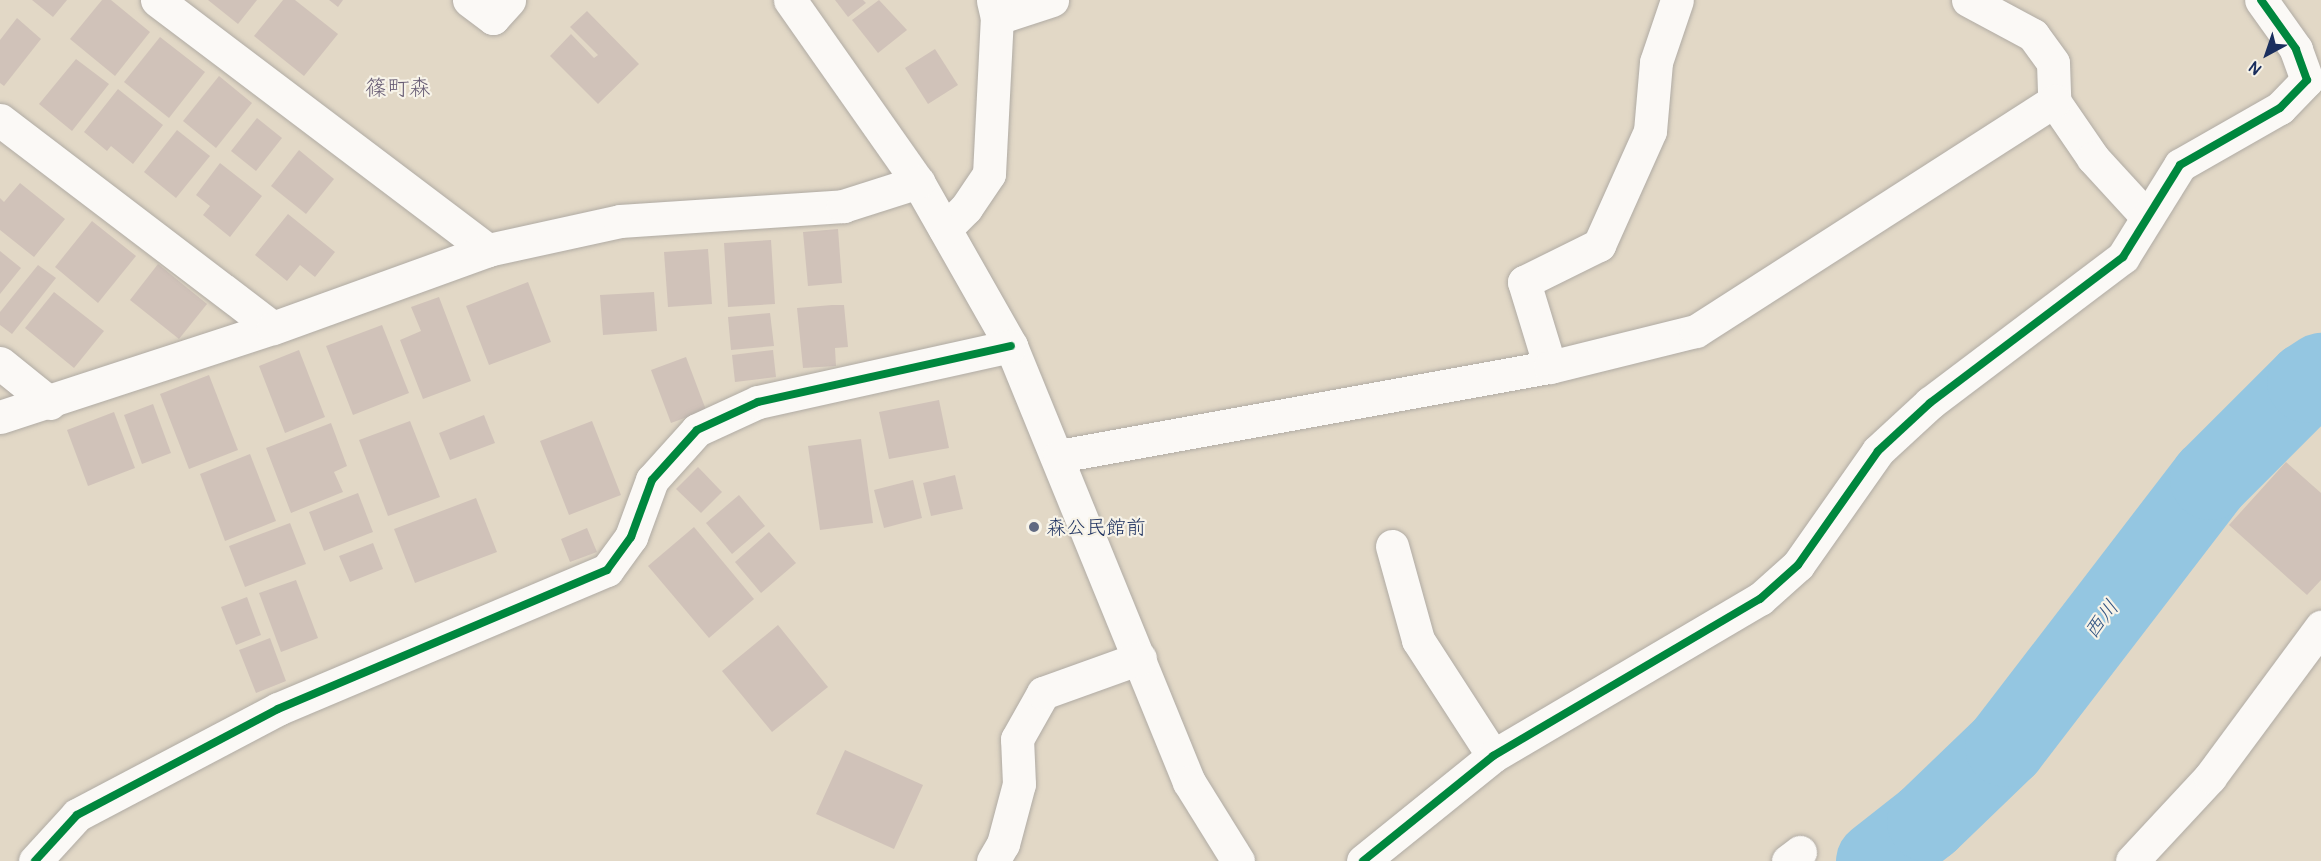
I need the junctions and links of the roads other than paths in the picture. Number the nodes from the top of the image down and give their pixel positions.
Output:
1 (157, 0) edge
2 (470, 0) edge
3 (508, 0) edge
4 (790, 0) edge
5 (1052, 0) edge
6 (1677, 0) edge
7 (1968, 0) edge
8 (2261, 0) edge
9 (995, 9) edge
10 (2314, 83) edge
11 (2054, 101) junction
12 (0, 120) edge
13 (918, 182) junction
14 (2147, 218) junction
15 (945, 229) junction
16 (488, 250) junction
17 (273, 328) junction
18 (1011, 346) junction
19 (0, 363) edge
20 (1550, 367) junction
21 (50, 403) junction
22 (0, 417) edge
23 (1059, 456) junction
24 (1392, 546) dead end
25 (2316, 644) edge
26 (1140, 658) junction
27 (1493, 756) junction
28 (35, 861) edge
29 (993, 861) edge
30 (1238, 861) edge
31 (1363, 861) edge
32 (2132, 861) edge

1 - 16 street
2 - 3 street
4 - 13 street
5 - 9 street
6 - 20 street
7 - 11 street
8 - 10 street
9 - 15 street
10 - 14 street
11 - 14 street
11 - 20 street
12 - 17 street
13 - 15 street
13 - 16 street
14 - 27 street
15 - 18 street
16 - 17 street
17 - 21 street
18 - 23 street
18 - 28 street
19 - 21 street
20 - 23 street
21 - 22 street
23 - 26 street
24 - 27 street
25 - 32 street
26 - 29 street
26 - 30 street
27 - 31 street

